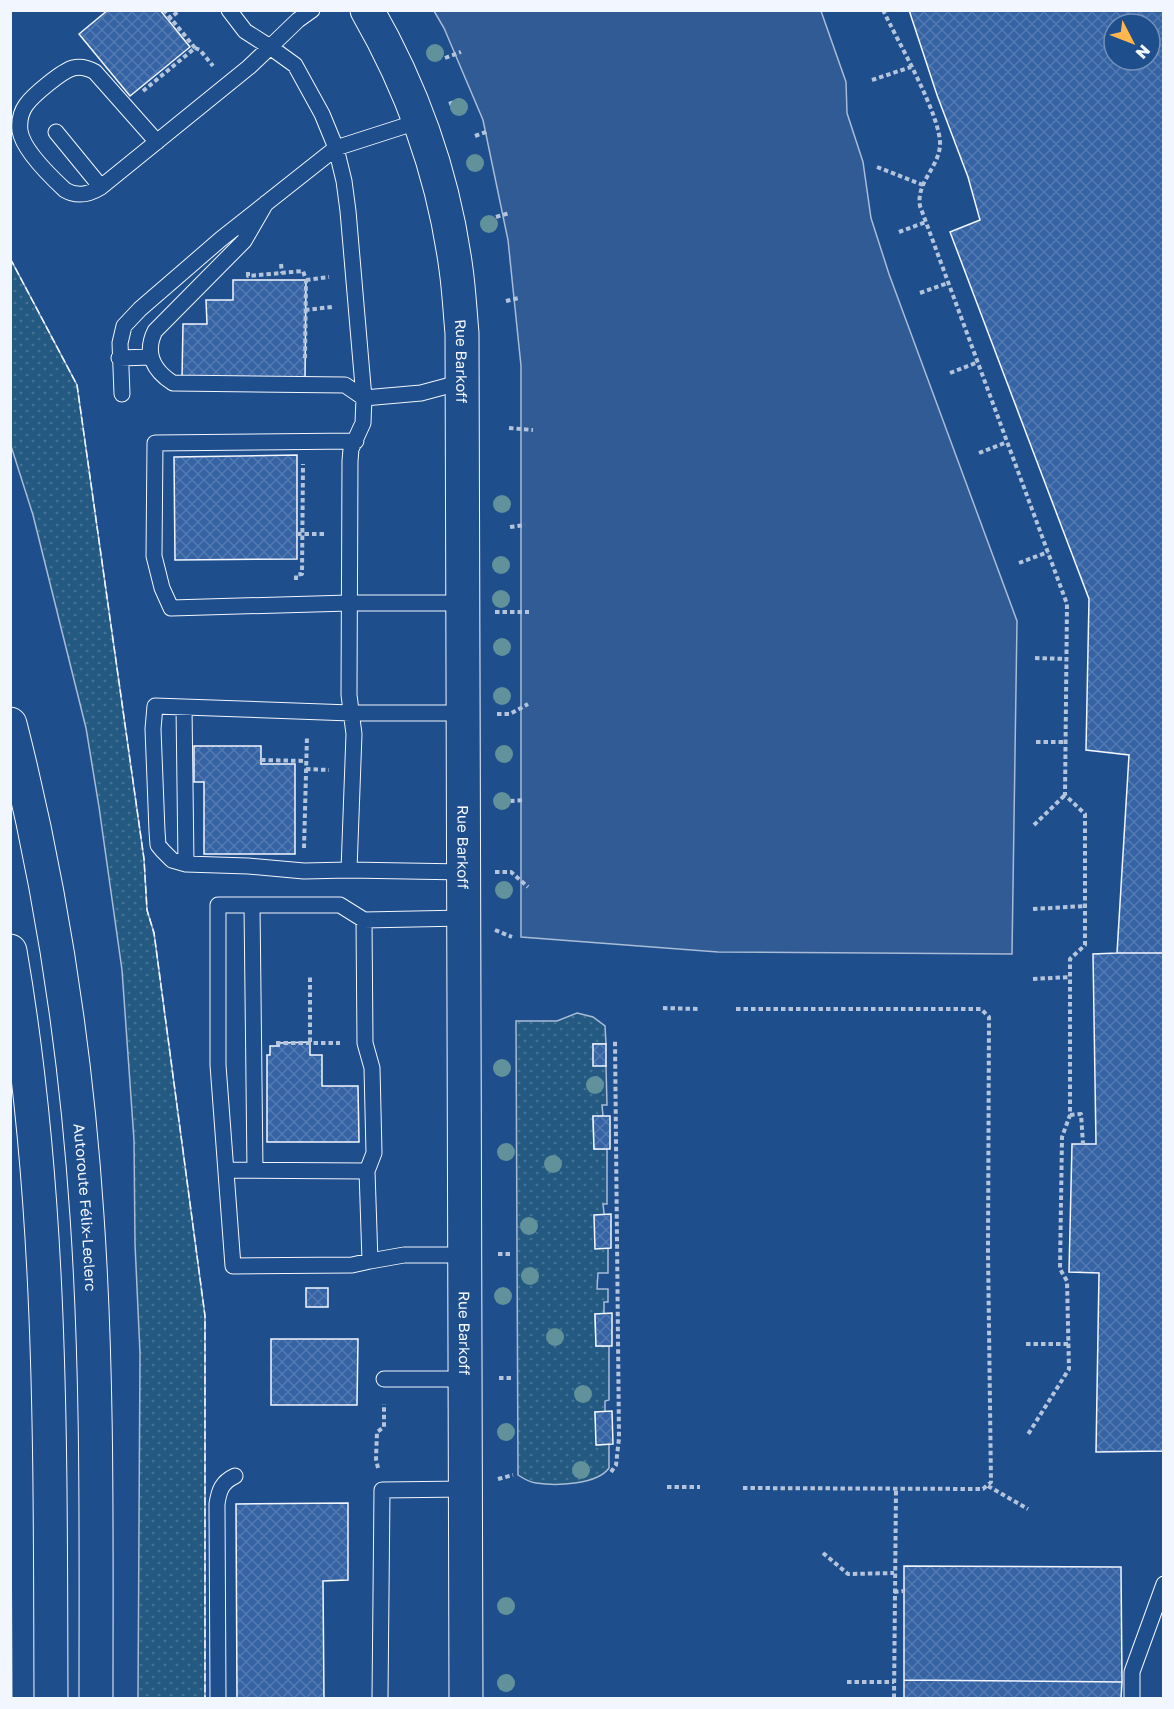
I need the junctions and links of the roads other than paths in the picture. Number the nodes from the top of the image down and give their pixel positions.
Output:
1 (229, 10) edge
2 (312, 10) edge
3 (367, 10) edge
4 (270, 47) junction
5 (420, 121) junction
6 (56, 132) dead end
7 (157, 142) junction
8 (336, 148) junction
9 (100, 187) junction
10 (266, 203) junction
11 (151, 357) junction
12 (119, 358) junction
13 (462, 382) junction
14 (122, 394) dead end
15 (364, 398) junction
16 (356, 441) junction
17 (349, 603) junction
18 (463, 603) junction
19 (184, 707) junction
20 (351, 713) junction
21 (463, 713) junction
22 (12, 729) edge
23 (186, 864) junction
24 (349, 870) junction
25 (464, 872) junction
26 (252, 905) junction
27 (464, 918) junction
28 (364, 920) junction
29 (10, 951) edge
30 (226, 1170) junction
31 (255, 1170) junction
32 (367, 1170) junction
33 (464, 1255) junction
34 (370, 1261) junction
35 (384, 1379) road end
36 (465, 1379) junction
37 (235, 1476) dead end
38 (466, 1489) junction
39 (1164, 1584) edge
40 (51, 1698) edge
41 (96, 1698) edge
42 (218, 1698) edge
43 (380, 1698) edge
44 (466, 1698) edge
45 (1132, 1698) edge

1 - 4 lane
2 - 4 lane
3 - 5 main road, Rue Barkoff
4 - 7 lane
4 - 8 lane
5 - 8 lane
5 - 13 main road, Rue Barkoff
6 - 9 lane
7 - 9 lane
7 - 9 lane
8 - 10 lane
8 - 15 lane
10 - 11 lane
10 - 12 lane
11 - 12 lane
11 - 15 lane
12 - 14 lane
13 - 15 lane
13 - 18 main road, Rue Barkoff
15 - 16 lane
16 - 17 lane
16 - 17 lane
17 - 18 lane
17 - 20 lane
18 - 21 main road, Rue Barkoff
19 - 20 lane
19 - 23 lane
19 - 23 lane
20 - 21 lane
20 - 24 lane
21 - 25 main road, Rue Barkoff
22 - 41 main road, Autoroute Félix-Leclerc
23 - 24 lane
24 - 25 lane
25 - 27 main road, Rue Barkoff
26 - 28 lane
26 - 30 lane
26 - 31 lane
27 - 28 lane
27 - 33 main road, Rue Barkoff
28 - 32 lane
29 - 40 main road
30 - 31 lane
30 - 34 lane
31 - 32 lane
32 - 34 lane
33 - 34 lane
33 - 36 main road, Rue Barkoff
35 - 36 lane
36 - 38 main road, Rue Barkoff
37 - 42 lane
38 - 43 lane
38 - 44 main road, Rue Barkoff
39 - 45 lane

